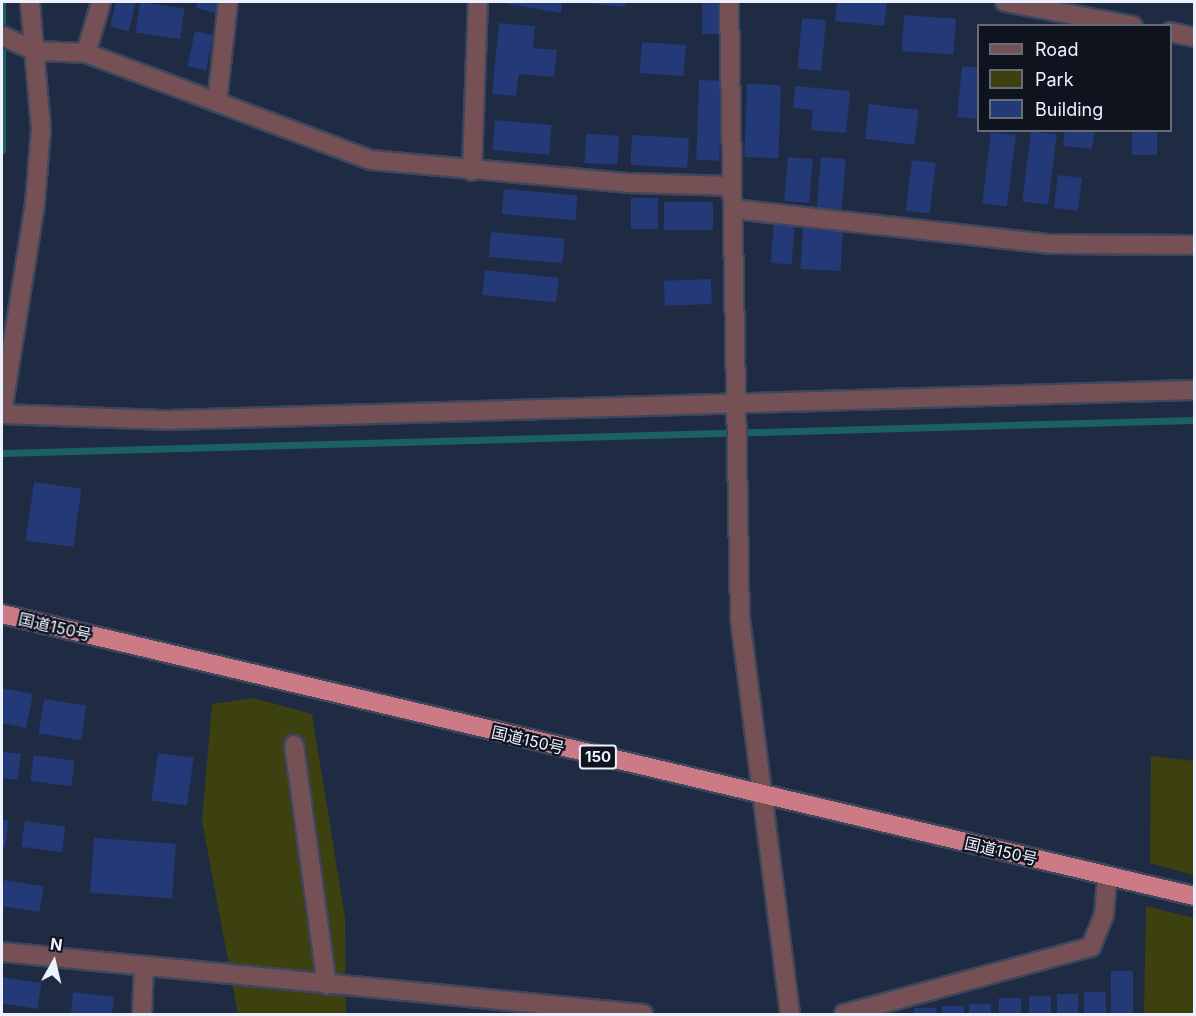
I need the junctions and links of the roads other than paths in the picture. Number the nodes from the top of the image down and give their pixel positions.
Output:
1 (30, 2) edge
2 (101, 2) edge
3 (228, 2) edge
4 (478, 2) edge
5 (729, 2) edge
6 (1005, 2) edge
7 (1122, 24) edge
8 (1172, 32) edge
9 (2, 36) edge
10 (1194, 37) edge
11 (36, 51) junction
12 (86, 52) junction
13 (217, 102) junction
14 (472, 171) junction
15 (732, 186) junction
16 (733, 209) junction
17 (1194, 244) edge
18 (1194, 390) edge
19 (737, 404) junction
20 (2, 413) edge
21 (2, 614) edge
22 (294, 745) dead end
23 (766, 797) junction
24 (1107, 876) junction
25 (1194, 897) edge
26 (2, 952) edge
27 (144, 966) junction
28 (327, 984) junction
29 (142, 1014) edge
30 (643, 1014) edge
31 (790, 1014) edge
32 (844, 1014) edge

1 - 11 street
2 - 12 street
3 - 13 street
4 - 14 street
5 - 15 street
6 - 7 street
8 - 10 street
9 - 11 street
11 - 12 street
11 - 20 street
12 - 13 street
13 - 14 street
14 - 15 street
15 - 16 street
16 - 17 street
16 - 19 street
18 - 19 street
19 - 20 street
19 - 23 street
21 - 23 highway, 国道150号 / 150
22 - 28 street
23 - 24 highway, 国道150号 / 150
23 - 31 street
24 - 25 highway, 国道150号 / 150
24 - 32 street
26 - 27 street
27 - 28 street
27 - 29 street
28 - 30 street

